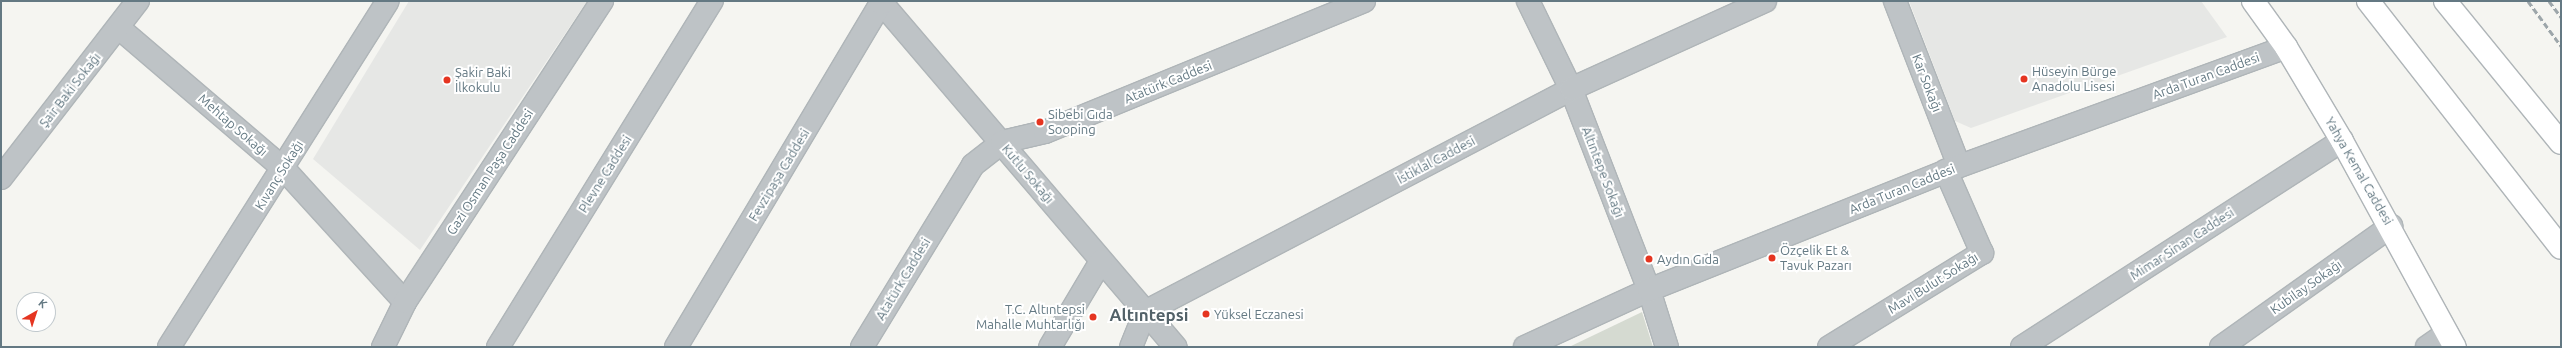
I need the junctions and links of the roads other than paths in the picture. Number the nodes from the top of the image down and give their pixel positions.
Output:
1 (138, 1) edge
2 (388, 1) edge
3 (602, 1) edge
4 (712, 1) edge
5 (1364, 1) edge
6 (1528, 1) edge
7 (1765, 1) edge
8 (1895, 1) edge
9 (2253, 1) edge
10 (2368, 1) edge
11 (2445, 1) edge
12 (882, 2) edge
13 (119, 28) junction
14 (2286, 47) junction
15 (1571, 89) junction
16 (2342, 141) junction
17 (1002, 142) junction
18 (2561, 143) edge
19 (283, 168) junction
20 (1953, 168) junction
21 (1, 178) edge
22 (2391, 226) junction
23 (2561, 248) edge
24 (1102, 261) junction
25 (1649, 290) junction
26 (404, 302) junction
27 (1145, 312) junction
28 (2451, 340) edge
29 (391, 344) edge
30 (169, 347) edge
31 (498, 347) edge
32 (676, 347) edge
33 (862, 347) edge
34 (1050, 347) edge
35 (1131, 347) edge
36 (1176, 347) edge
37 (1526, 347) edge
38 (1667, 347) edge
39 (1829, 347) edge
40 (2022, 347) edge
41 (2221, 347) edge
42 (2427, 347) edge

1 - 13 street, Şair Baki Sokağı
2 - 19 street, Kıvanç Sokağı
3 - 26 street, Gazi Osman Paşa Caddesi
4 - 31 street, Plevne Caddesi
5 - 17 street, Atatürk Caddesi
6 - 15 street, Altıntepe Sokağı
7 - 15 street, İstiklal Caddesi
8 - 20 street, Kar Sokağı
9 - 14 main road, Yahya Kemal Caddesi
10 - 23 main road
11 - 18 main road
12 - 17 street, Kutlu Sokağı
12 - 32 street, Fevzipaşa Caddesi
13 - 19 street, Mehtap Sokağı
13 - 21 street, Şair Baki Sokağı
14 - 16 main road, Yahya Kemal Caddesi
14 - 20 street, Arda Turan Caddesi
15 - 25 street, Altıntepe Sokağı
15 - 27 street, İstiklal Caddesi
16 - 22 main road, Yahya Kemal Caddesi
16 - 40 street, Mimar Sinan Caddesi
17 - 24 street, Kutlu Sokağı
17 - 33 street, Atatürk Caddesi
19 - 26 street, Mehtap Sokağı
19 - 30 street, Kıvanç Sokağı
20 - 25 street, Arda Turan Caddesi
20 - 39 street, Mavi Bulut Sokağı
22 - 28 main road, Yahya Kemal Caddesi
22 - 41 street, Kubilay Sokağı
24 - 27 street, Kutlu Sokağı
24 - 34 street
25 - 37 street, Arda Turan Caddesi
25 - 38 street, Altıntepe Sokağı
26 - 29 street, Gazi Osman Paşa Caddesi
27 - 35 street
27 - 36 street, Kutlu Sokağı
28 - 42 street

